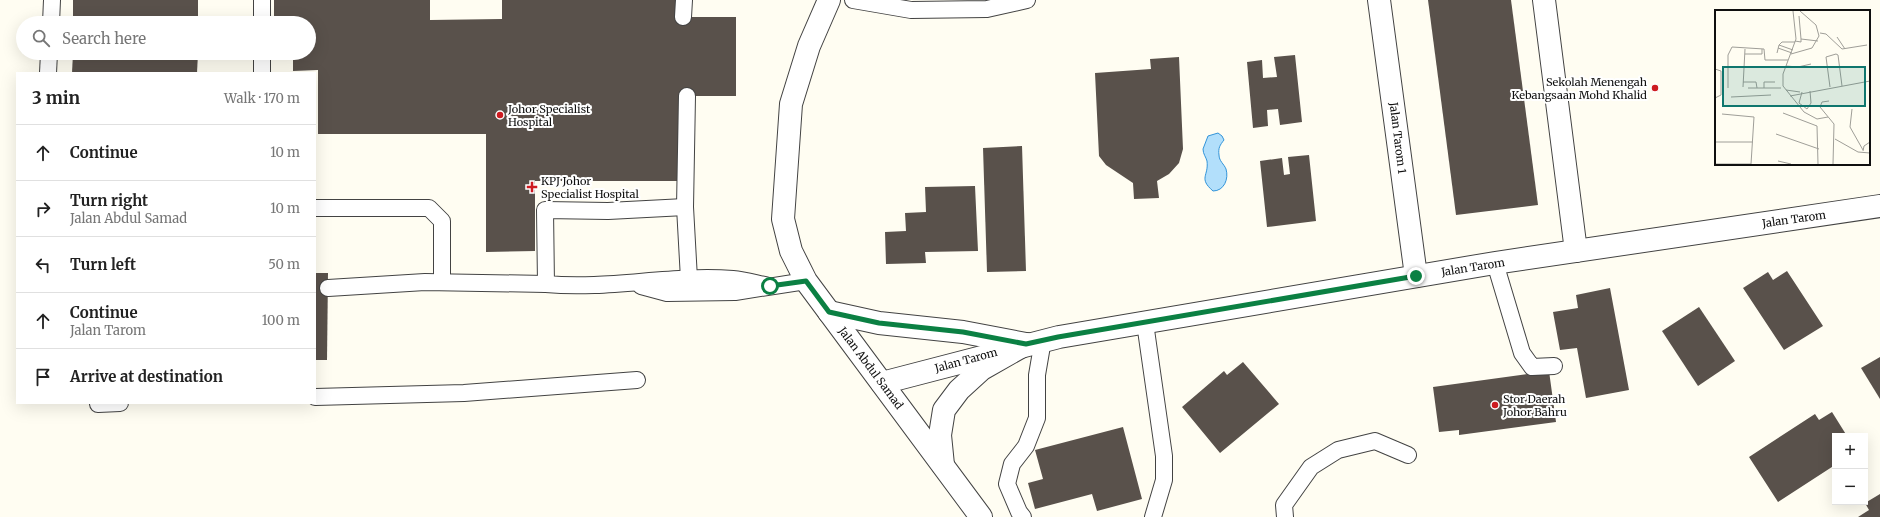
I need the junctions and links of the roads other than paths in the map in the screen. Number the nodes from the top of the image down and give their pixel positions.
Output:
1 (52, 0) edge
2 (262, 0) edge
3 (684, 0) edge
4 (829, 0) edge
5 (853, 0) edge
6 (1027, 0) edge
7 (1380, 0) edge
8 (1544, 0) edge
9 (51, 16) edge
10 (262, 16) edge
11 (683, 16) dead end
12 (49, 60) edge
13 (262, 60) edge
14 (48, 72) edge
15 (262, 72) edge
16 (687, 96) dead end
17 (1880, 206) edge
18 (685, 207) junction
19 (316, 208) edge
20 (1576, 251) junction
21 (1495, 263) junction
22 (1416, 276) junction
23 (689, 279) junction
24 (806, 281) junction
25 (442, 282) junction
26 (546, 284) junction
27 (632, 284) junction
28 (770, 286) junction
29 (328, 288) dead end
30 (829, 312) junction
31 (1145, 323) junction
32 (1034, 342) junction
33 (1554, 366) dead end
34 (637, 380) dead end
35 (882, 383) junction
36 (316, 397) edge
37 (1408, 455) dead end
38 (943, 465) junction
39 (982, 517) edge
40 (1022, 517) edge
41 (1153, 517) edge
42 (1285, 517) edge

1 - 9 lane
2 - 10 lane
3 - 11 lane
4 - 24 street, Jalan Abdul Samad
5 - 6 lane
7 - 22 street, Jalan Tarom 1
8 - 20 street
12 - 14 lane
13 - 15 lane
16 - 18 lane
17 - 20 street, Jalan Tarom
18 - 23 lane
18 - 26 lane
19 - 25 lane
20 - 21 street, Jalan Tarom
21 - 22 street, Jalan Tarom
21 - 33 lane
22 - 31 street, Jalan Tarom
23 - 27 lane
23 - 28 lane
24 - 28 lane
24 - 30 street, Jalan Abdul Samad
25 - 26 lane
25 - 29 lane
26 - 27 lane
27 - 28 lane
30 - 32 street
30 - 35 street, Jalan Abdul Samad
31 - 32 street, Jalan Tarom
31 - 41 lane
32 - 35 street, Jalan Tarom
32 - 38 street
32 - 40 lane
34 - 36 lane
35 - 38 street, Jalan Abdul Samad
37 - 42 lane
38 - 39 street, Jalan Abdul Samad

